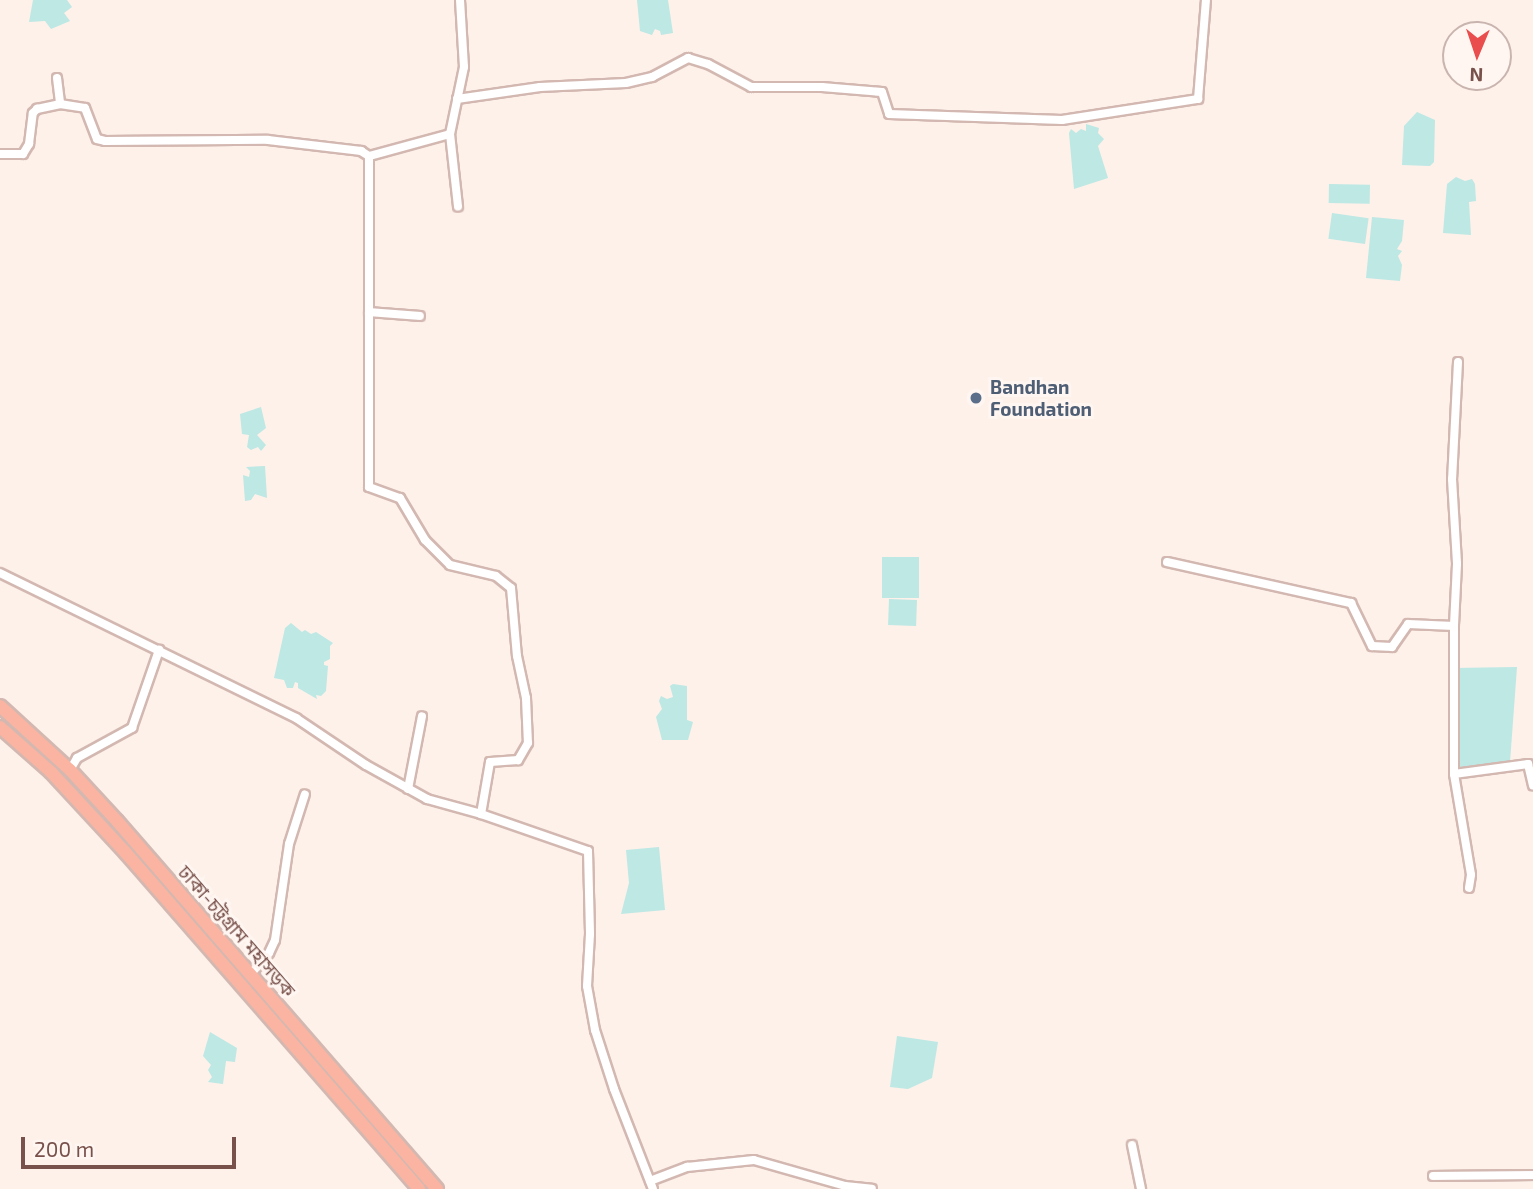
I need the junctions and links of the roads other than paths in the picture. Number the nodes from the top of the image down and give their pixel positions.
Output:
1 (460, 0) edge
2 (1206, 0) edge
3 (57, 78) dead end
4 (457, 99) junction
5 (60, 104) junction
6 (450, 134) junction
7 (0, 154) edge
8 (369, 156) junction
9 (458, 207) dead end
10 (369, 312) junction
11 (420, 316) dead end
12 (1458, 362) dead end
13 (1167, 562) dead end
14 (0, 573) edge
15 (1454, 626) junction
16 (159, 650) junction
17 (0, 705) edge
18 (422, 716) dead end
19 (0, 727) edge
20 (1530, 764) edge
21 (70, 770) junction
22 (1454, 774) junction
23 (1533, 785) edge
24 (408, 789) junction
25 (305, 794) dead end
26 (481, 814) junction
27 (1469, 888) dead end
28 (250, 975) junction
29 (1132, 1145) dead end
30 (1533, 1175) edge
31 (1433, 1176) dead end
32 (652, 1185) edge
33 (419, 1189) edge
34 (437, 1189) edge
35 (872, 1189) edge
36 (1141, 1189) edge

1 - 4 street
2 - 4 street
3 - 5 street
4 - 6 street
5 - 7 street
5 - 8 street
6 - 8 street
6 - 9 street
8 - 10 street
10 - 11 street
10 - 26 street
12 - 15 street
13 - 15 street
14 - 16 street
15 - 22 street
16 - 21 street
16 - 24 street
17 - 21 highway, ঢাকা-চট্টগ্রাম মহাসড়ক
18 - 24 street
19 - 33 highway, ঢাকা-চট্টগ্রাম মহাসড়ক
20 - 22 street
20 - 23 street
21 - 28 highway, ঢাকা-চট্টগ্রাম মহাসড়ক
22 - 27 street
24 - 26 street
25 - 28 street
26 - 32 street
28 - 34 highway, ঢাকা-চট্টগ্রাম মহাসড়ক
29 - 36 street
30 - 31 street
32 - 35 street

